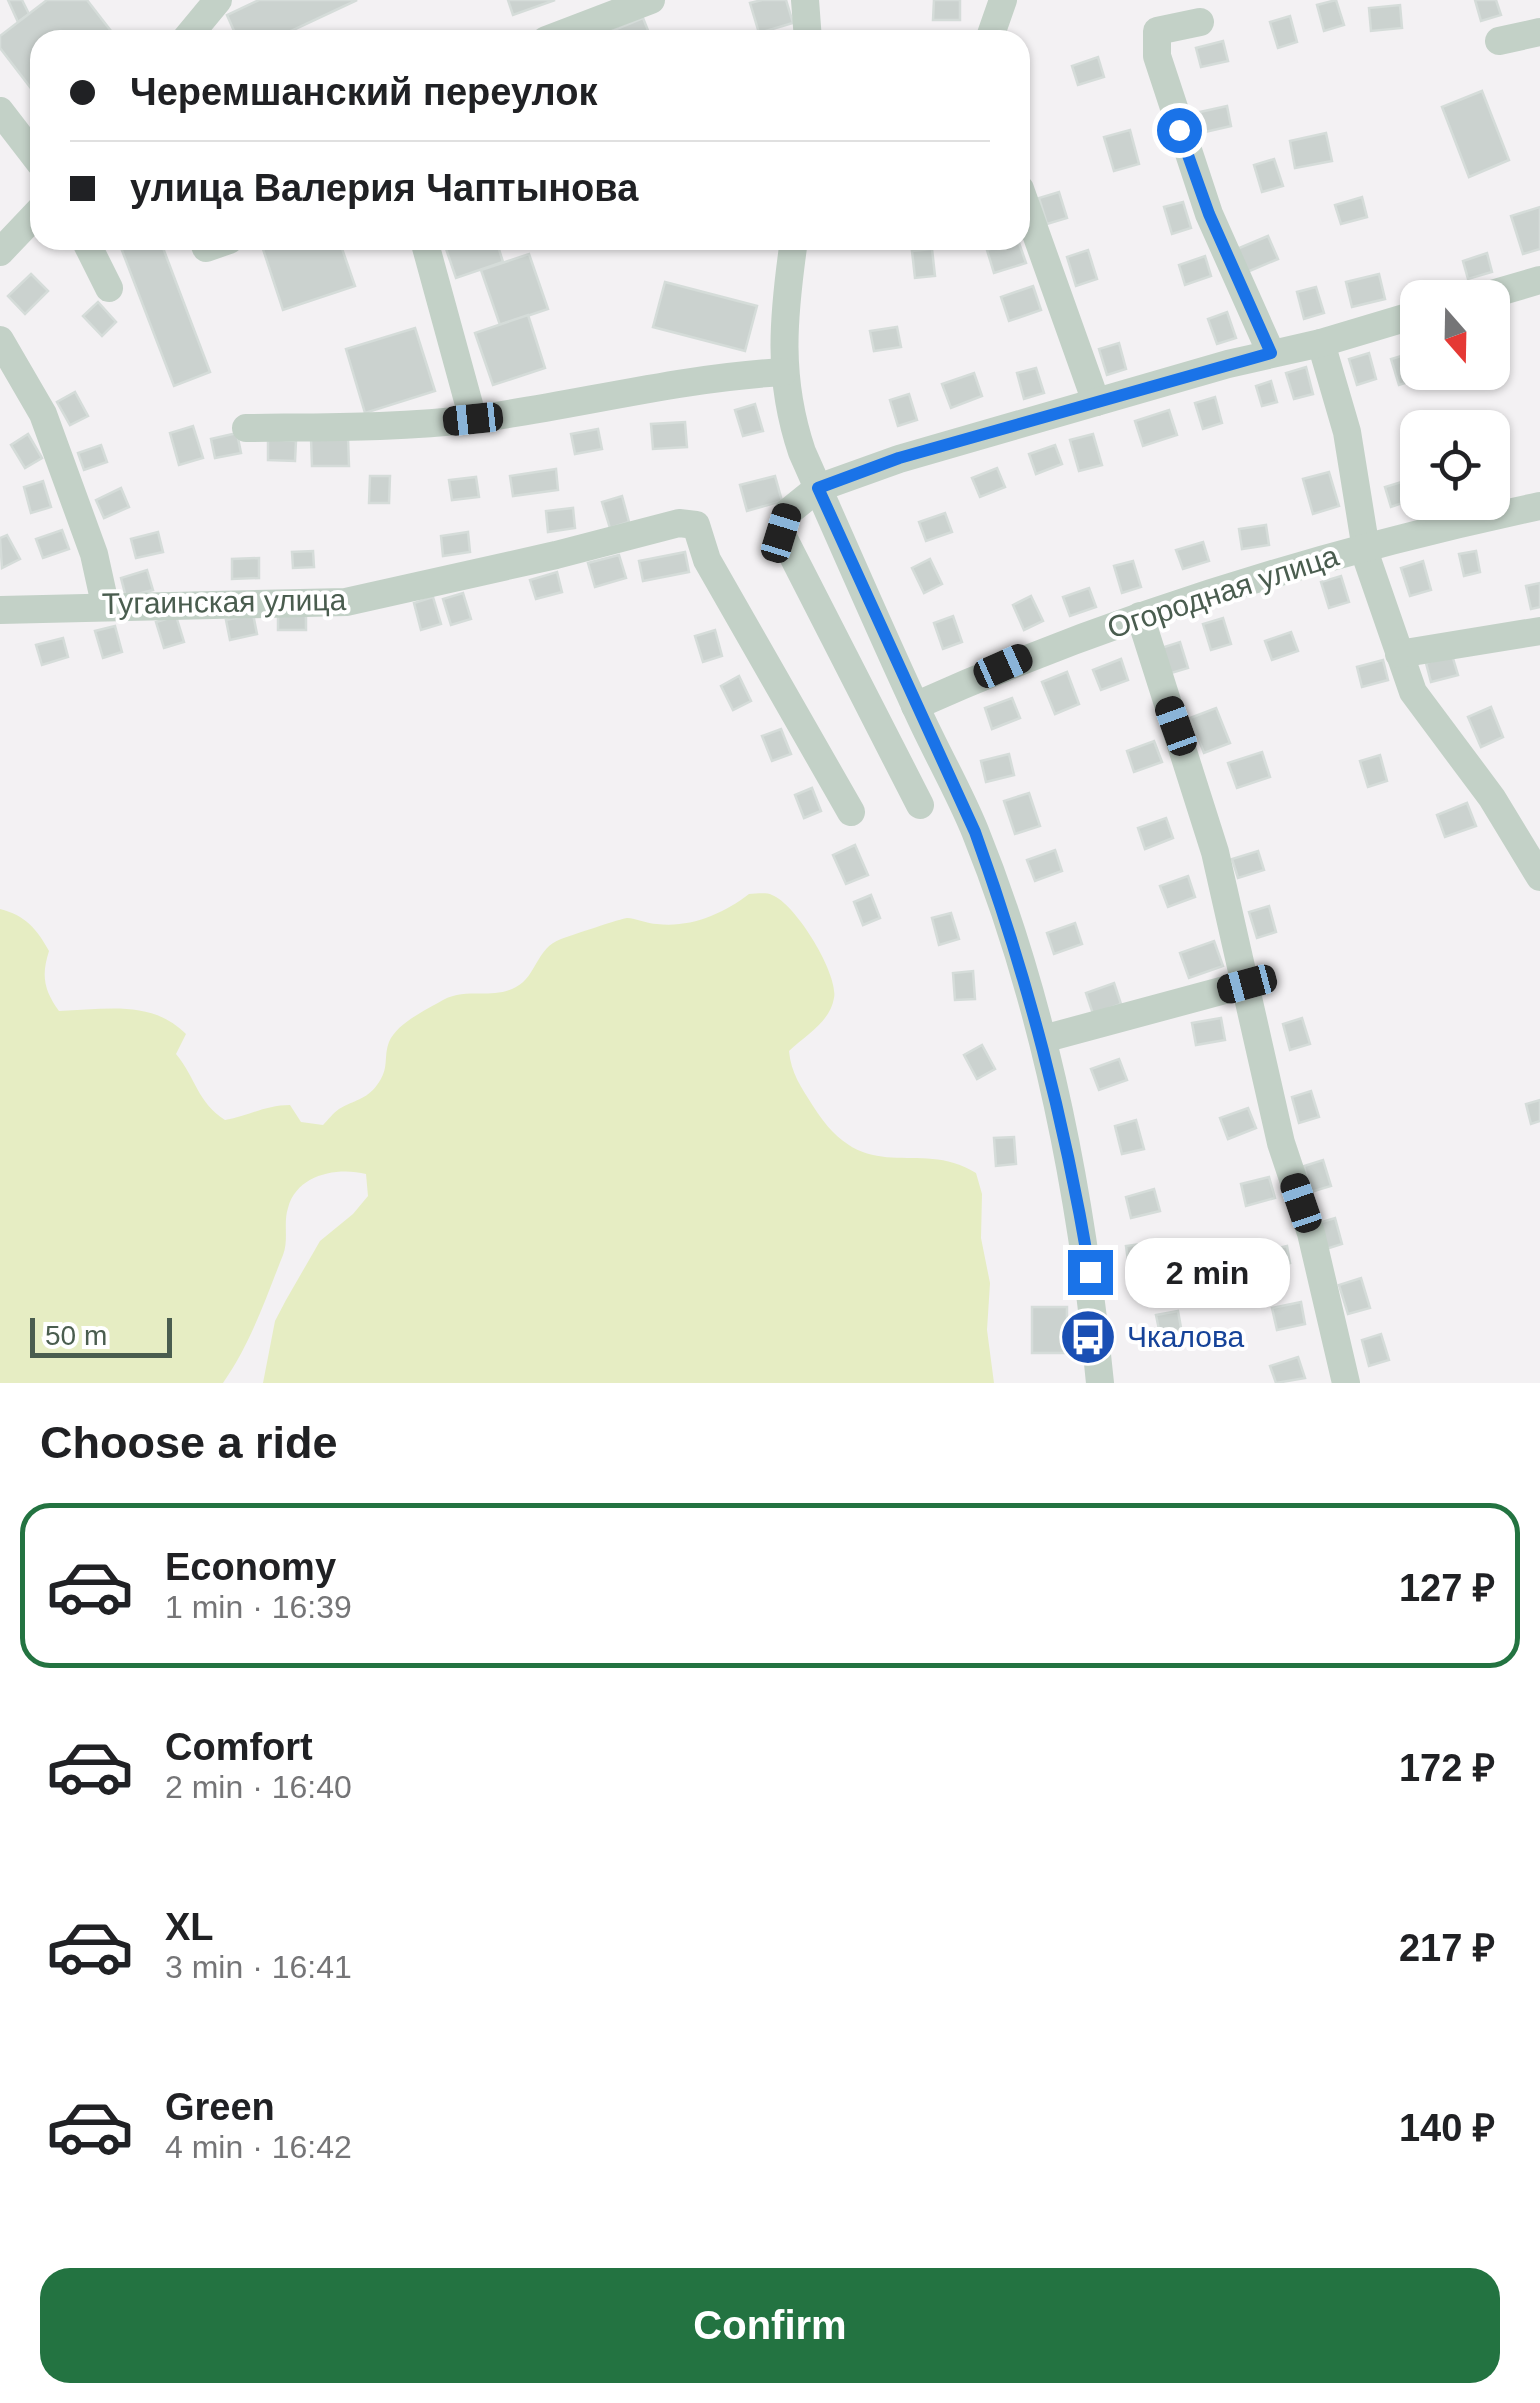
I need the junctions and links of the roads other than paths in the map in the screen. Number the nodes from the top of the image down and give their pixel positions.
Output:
1 (218, 0) edge
2 (651, 0) edge
3 (805, 0) edge
4 (1003, 0) edge
5 (1200, 22) dead end
6 (193, 30) edge
7 (572, 30) edge
8 (807, 30) edge
9 (992, 30) edge
10 (1540, 32) edge
11 (1499, 41) dead end
12 (0, 110) edge
13 (30, 150) edge
14 (1030, 218) edge
15 (30, 220) edge
16 (90, 250) edge
17 (427, 250) edge
18 (793, 250) edge
19 (0, 252) edge
20 (1540, 280) edge
21 (110, 288) dead end
22 (1510, 289) edge
23 (1400, 319) edge
24 (0, 340) edge
25 (1321, 343) junction
26 (1271, 353) junction
27 (783, 372) junction
28 (1096, 402) junction
29 (473, 419) junction
30 (246, 428) dead end
31 (818, 488) junction
32 (1540, 506) edge
33 (1366, 548) junction
34 (105, 604) junction
35 (0, 610) edge
36 (1140, 616) junction
37 (1540, 631) edge
38 (1398, 654) junction
39 (914, 706) junction
40 (920, 805) dead end
41 (850, 812) dead end
42 (1540, 877) edge
43 (1247, 984) junction
44 (1043, 1040) junction
45 (1100, 1383) edge
46 (1346, 1383) edge

1 - 6 street
2 - 7 street
3 - 8 street
4 - 9 street
5 - 26 street
10 - 11 street
12 - 13 street
14 - 28 street
15 - 19 street
16 - 21 street
17 - 29 street
18 - 27 street
20 - 22 street
23 - 25 street
24 - 34 street
25 - 26 street
25 - 33 street
26 - 28 street
27 - 29 street
27 - 31 street
28 - 31 street
29 - 30 street
31 - 39 street
31 - 40 street
32 - 33 street, Огородная улица
33 - 36 street, Огородная улица
33 - 38 street
34 - 35 street, Тугаинская улица
34 - 41 street, Тугаинская улица
36 - 39 street, Огородная улица
36 - 43 street
37 - 38 street
38 - 42 street
39 - 44 street
43 - 44 street
43 - 46 street
44 - 45 street

